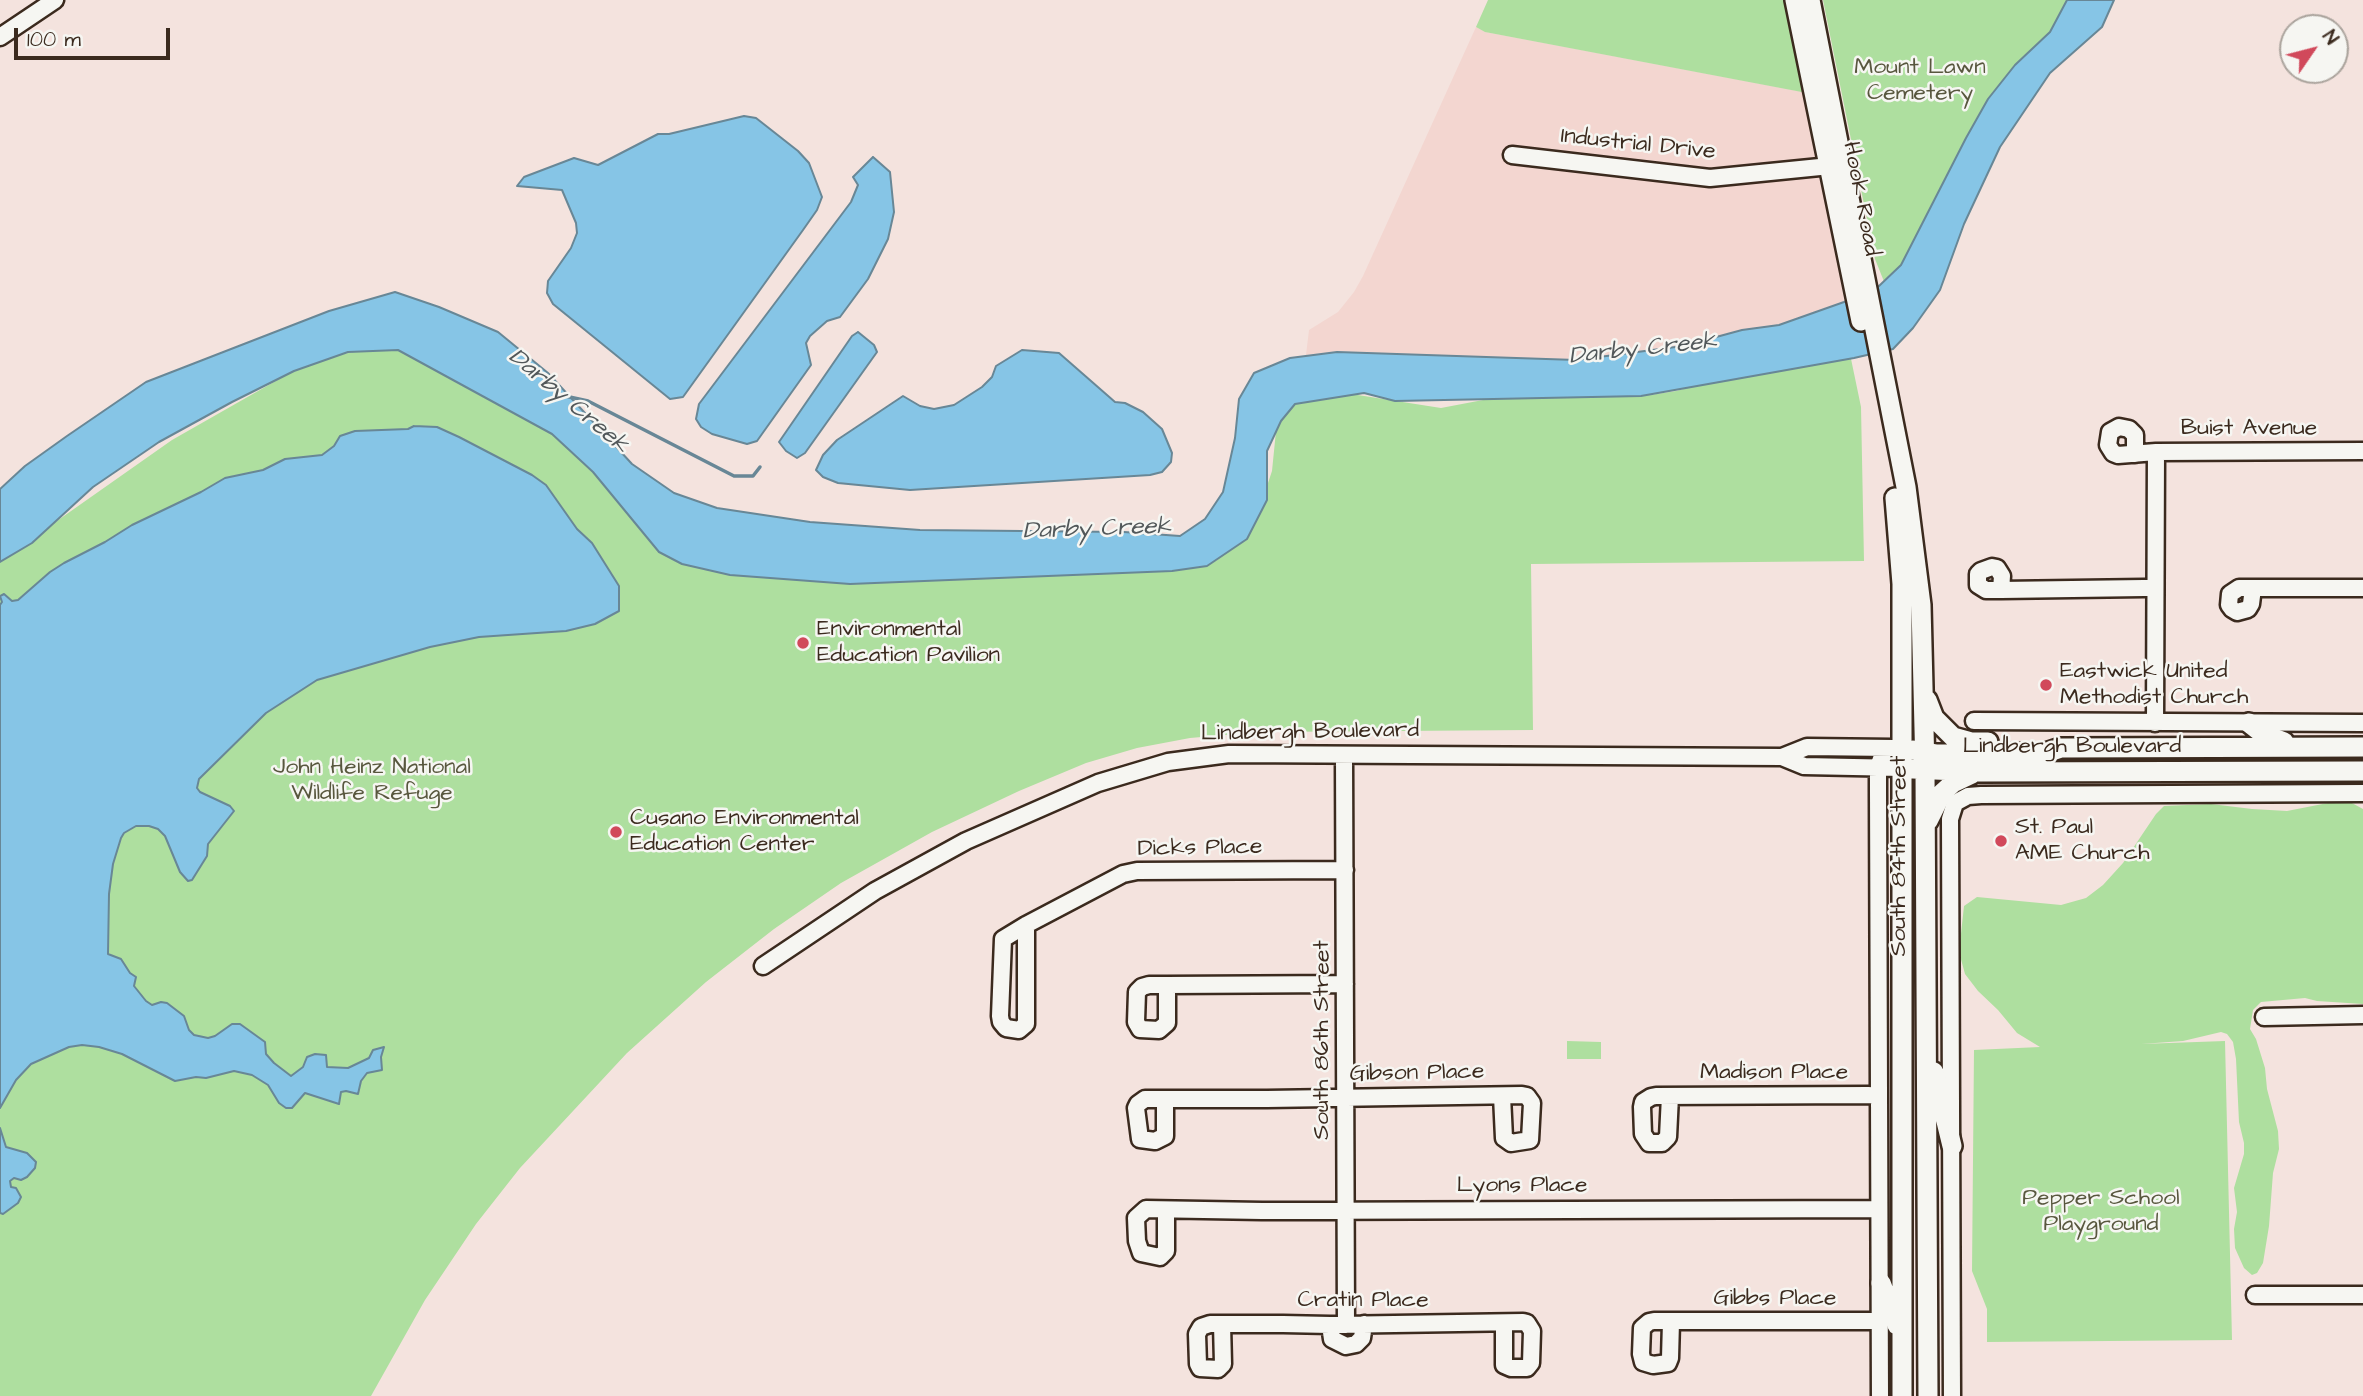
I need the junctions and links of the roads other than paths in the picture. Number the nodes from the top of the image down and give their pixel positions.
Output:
1 (55, 0) edge
2 (1795, 0) edge
3 (1810, 0) edge
4 (0, 37) edge
5 (1511, 155) dead end
6 (1836, 165) junction
7 (1868, 322) joint
8 (1879, 380) junction
9 (2363, 451) edge
10 (2156, 452) junction
11 (2135, 454) dead end
12 (2155, 588) junction
13 (2253, 588) dead end
14 (2363, 588) edge
15 (2001, 590) dead end
16 (1923, 690) junction
17 (2085, 721) junction
18 (1974, 722) dead end
19 (2155, 723) junction
20 (2249, 723) junction
21 (2363, 723) edge
22 (2306, 747) junction
23 (2363, 747) edge
24 (1893, 748) junction
25 (2061, 748) junction
26 (2086, 749) junction
27 (1344, 756) junction
28 (1782, 757) junction
29 (1925, 761) junction
30 (1878, 767) junction
31 (1902, 768) junction
32 (2363, 771) edge
33 (1979, 772) junction
34 (2284, 772) junction
35 (2363, 793) edge
36 (2284, 794) junction
37 (1925, 828) junction
38 (1345, 870) junction
39 (1026, 925) junction
40 (763, 966) dead end
41 (1345, 984) junction
42 (1167, 985) dead end
43 (2363, 1016) edge
44 (2263, 1017) dead end
45 (1926, 1040) junction
46 (1502, 1096) dead end
47 (1670, 1096) dead end
48 (1879, 1096) junction
49 (1346, 1097) junction
50 (1165, 1099) dead end
51 (1952, 1146) junction
52 (1879, 1209) junction
53 (1347, 1210) junction
54 (1166, 1211) dead end
55 (1881, 1283) junction
56 (2363, 1295) edge
57 (2255, 1296) dead end
58 (1880, 1321) junction
59 (1671, 1322) dead end
60 (1504, 1323) dead end
61 (1222, 1324) dead end
62 (1338, 1325) junction
63 (1902, 1336) junction
64 (1880, 1396) edge
65 (1902, 1396) edge
66 (1927, 1396) edge
67 (1952, 1396) edge

1 - 4 street
2 - 6 main road, Hook Road
3 - 6 main road, Hook Road
5 - 6 street, Industrial Drive
6 - 7 main road, Hook Road
7 - 8 main road, South 84th Street
8 - 16 main road, South 84th Street
8 - 24 main road, South 84th Street
9 - 10 street, Buist Avenue
10 - 11 street, Buist Avenue
10 - 12 street
12 - 15 street
12 - 19 street
13 - 14 street
16 - 25 main road
16 - 29 main road, South 84th Street
17 - 18 street, Lindbergh Boulevard
17 - 19 street, Lindbergh Boulevard
17 - 26 street, Lindbergh Boulevard
19 - 20 street, Lindbergh Boulevard
20 - 21 street, Lindbergh Boulevard
20 - 22 main road
22 - 23 main road, Lindbergh Boulevard
22 - 26 main road, Lindbergh Boulevard
24 - 28 street, Lindbergh Boulevard
24 - 29 main road, Lindbergh Boulevard
24 - 30 street, South 84th Street
24 - 31 main road, South 84th Street
25 - 26 main road, Lindbergh Boulevard
25 - 29 main road, Lindbergh Boulevard
27 - 28 street, Lindbergh Boulevard
27 - 38 street, South 86th Street
27 - 40 street, Lindbergh Boulevard
28 - 30 street, Lindbergh Boulevard
29 - 31 main road, Lindbergh Boulevard
29 - 33 main road, Lindbergh Boulevard
29 - 37 main road, South 84th Street
30 - 31 street, Lindbergh Boulevard
30 - 48 street, South 84th Street
31 - 63 main road, South 84th Street
32 - 34 main road, Lindbergh Boulevard
33 - 34 main road, Lindbergh Boulevard
33 - 37 main road
34 - 36 street
35 - 36 street, Lindbergh Boulevard
36 - 51 street, Lindbergh Boulevard
37 - 45 main road, South 84th Street
38 - 39 street, Dicks Place
38 - 41 street, South 86th Street
39 - 39 street, Dicks Place
41 - 42 street
41 - 49 street, South 86th Street
43 - 44 street
45 - 51 main road
45 - 66 main road, South 84th Street
46 - 49 street, Gibson Place
47 - 48 street, Madison Place
48 - 52 street, South 84th Street
49 - 50 street, Gibson Place
49 - 53 street, South 86th Street
51 - 67 street
52 - 53 street, Lyons Place
52 - 55 street, South 84th Street
53 - 54 street, Lyons Place
53 - 62 street, South 86th Street
55 - 58 street, South 84th Street
55 - 63 main road
56 - 57 street
58 - 59 street, Gibbs Place
58 - 64 street, South 84th Street
60 - 62 street, Cratin Place
61 - 62 street, Cratin Place
63 - 65 main road, South 84th Street

